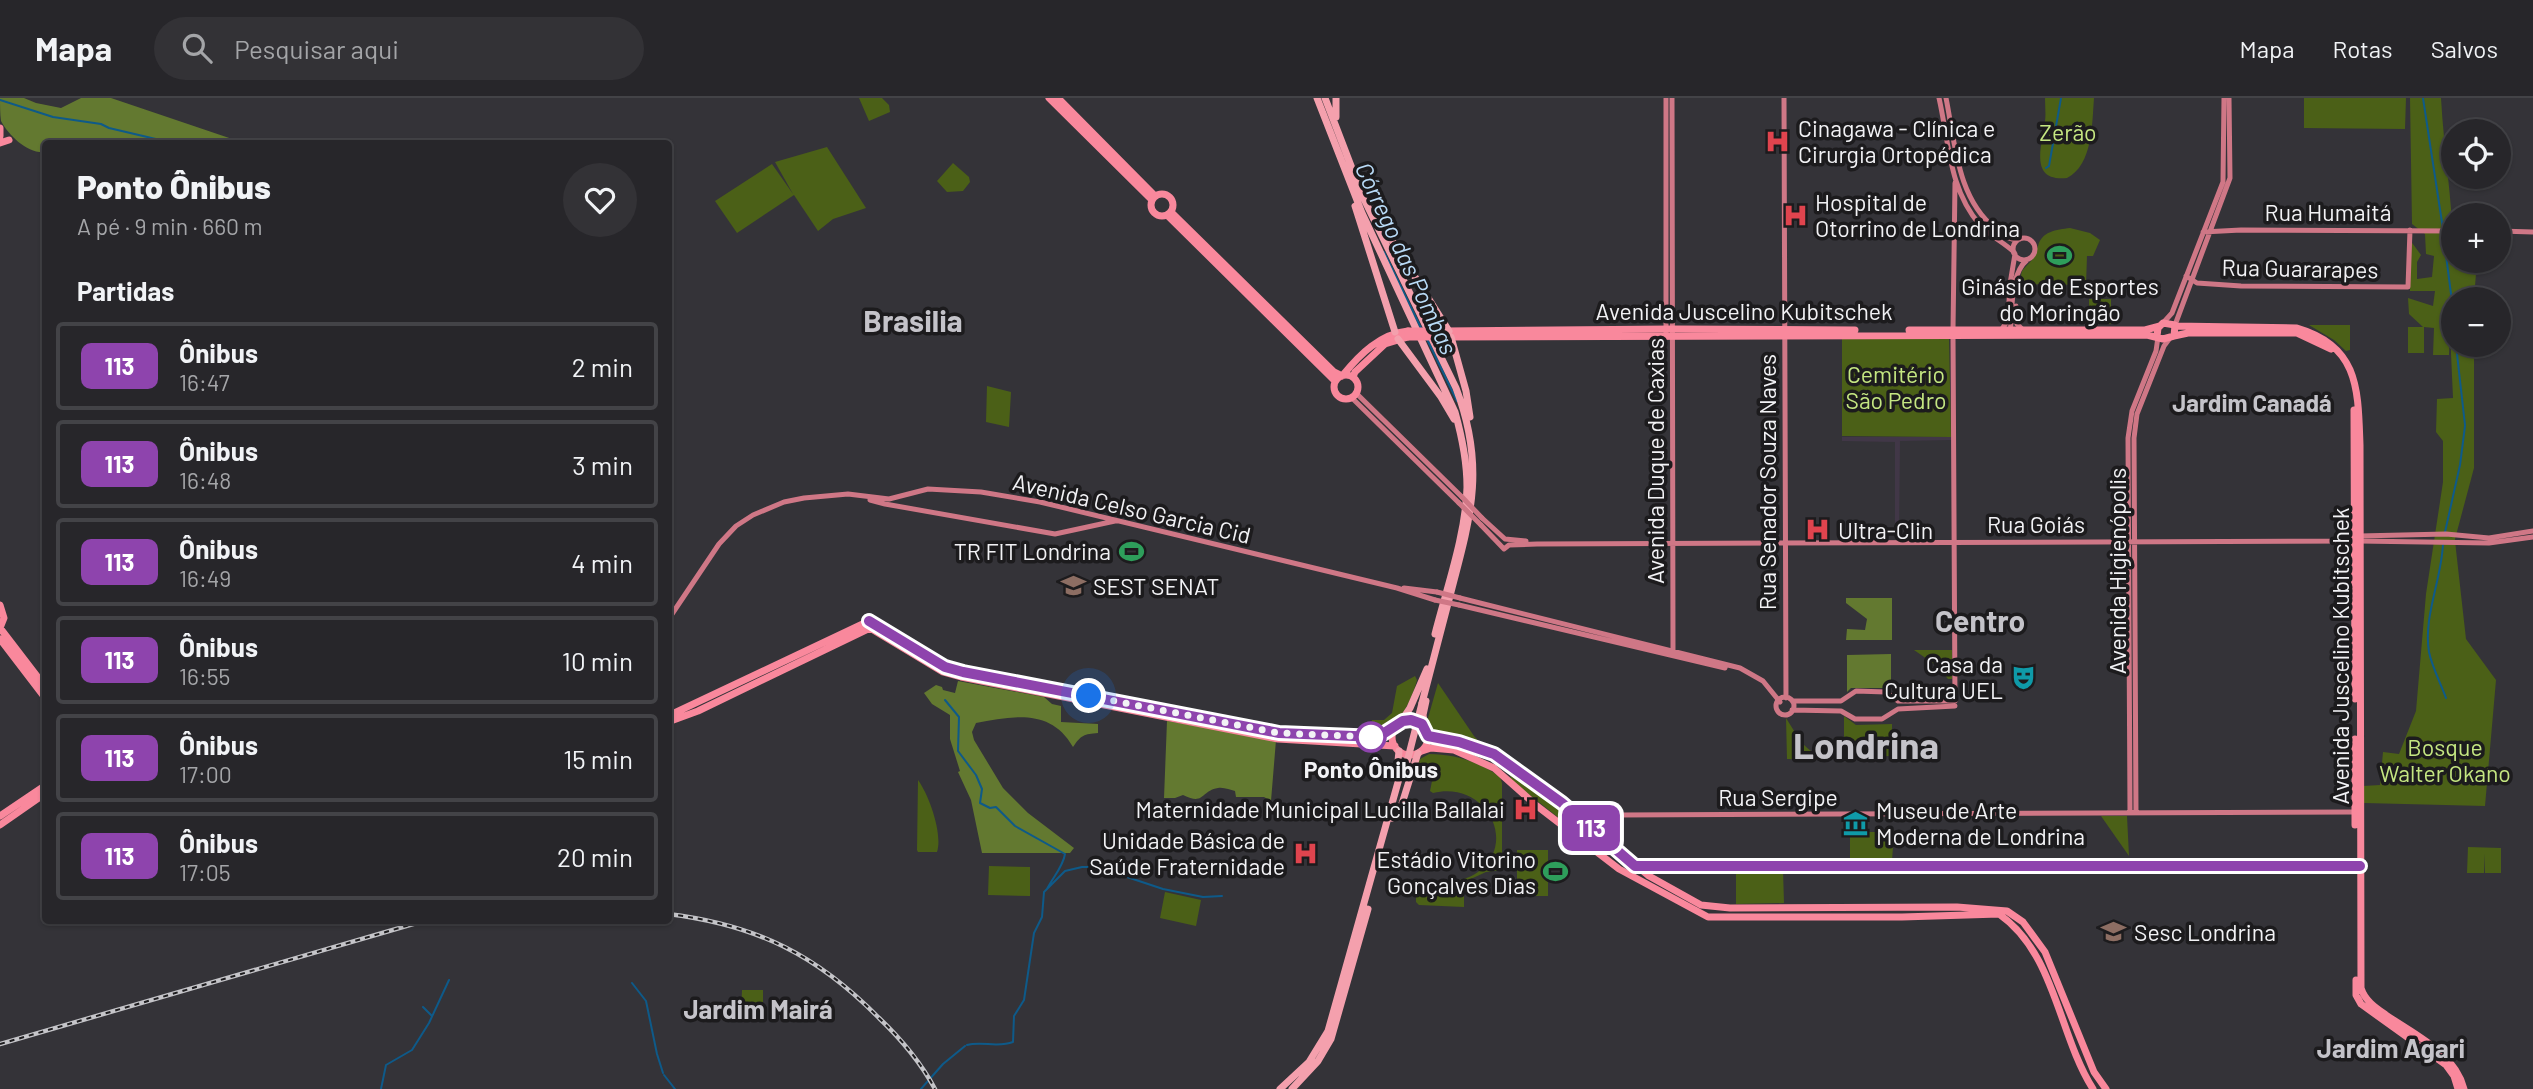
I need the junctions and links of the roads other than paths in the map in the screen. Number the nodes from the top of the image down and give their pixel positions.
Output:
1 (1049, 98) edge
2 (1058, 98) edge
3 (1317, 98) edge
4 (1325, 98) edge
5 (1336, 98) edge
6 (1669, 98) edge
7 (1784, 98) edge
8 (1939, 98) edge
9 (1946, 98) edge
10 (2224, 98) edge
11 (2229, 98) edge
12 (1336, 121) junction
13 (0, 128) edge
14 (0, 136) edge
15 (9, 140) dead end
16 (0, 143) edge
17 (1955, 180) junction
18 (1348, 181) junction
19 (1363, 197) junction
20 (1153, 198) junction
21 (1169, 213) junction
22 (2410, 230) junction
23 (2441, 231) edge
24 (2511, 231) edge
25 (2206, 232) junction
26 (2532, 232) edge
27 (2020, 239) junction
28 (2014, 253) junction
29 (2027, 260) junction
30 (2188, 278) junction
31 (2014, 293) junction
32 (2162, 324) junction
33 (2175, 326) junction
34 (2001, 330) junction
35 (2025, 330) junction
36 (2225, 330) junction
37 (1669, 332) junction
38 (1785, 333) junction
39 (1953, 333) junction
40 (2010, 333) junction
41 (1446, 334) junction
42 (1396, 335) junction
43 (2157, 337) junction
44 (2172, 337) junction
45 (1377, 346) junction
46 (2330, 346) junction
47 (1340, 377) junction
48 (1353, 377) junction
49 (1355, 396) junction
50 (1460, 429) junction
51 (2356, 438) junction
52 (1471, 442) junction
53 (911, 493) junction
54 (887, 502) junction
55 (906, 508) junction
56 (1090, 514) junction
57 (1101, 520) junction
58 (1481, 521) junction
59 (1090, 526) junction
60 (2533, 531) edge
61 (2432, 535) junction
62 (2533, 537) edge
63 (2424, 539) junction
64 (2357, 540) junction
65 (1953, 541) junction
66 (2459, 541) junction
67 (1674, 542) junction
68 (1785, 542) junction
69 (2131, 542) junction
70 (1537, 544) junction
71 (1397, 588) junction
72 (1435, 592) junction
73 (1432, 599) junction
74 (1460, 601) junction
75 (0, 606) edge
76 (672, 614) edge
77 (0, 628) edge
78 (0, 639) edge
79 (2354, 645) junction
80 (1673, 653) junction
81 (1429, 668) junction
82 (2359, 677) junction
83 (42, 683) edge
84 (42, 694) edge
85 (1786, 698) junction
86 (1793, 701) junction
87 (1830, 701) junction
88 (1907, 701) junction
89 (1779, 703) junction
90 (1946, 704) junction
91 (1901, 709) junction
92 (1792, 710) junction
93 (1832, 711) junction
94 (672, 714) edge
95 (672, 721) edge
96 (1398, 726) junction
97 (1427, 732) junction
98 (1397, 748) junction
99 (1420, 752) junction
100 (42, 788) edge
101 (42, 796) edge
102 (1572, 811) junction
103 (2355, 811) junction
104 (2133, 813) junction
105 (0, 816) edge
106 (1390, 817) junction
107 (1579, 818) junction
108 (1571, 822) dead end
109 (0, 824) edge
110 (1949, 907) junction
111 (1906, 917) junction
112 (2358, 974) junction
113 (1280, 1089) edge
114 (1292, 1089) edge
115 (2093, 1089) edge
116 (2105, 1089) edge
117 (2458, 1089) edge
118 (2464, 1089) edge

1 - 20 main road
2 - 20 main road
3 - 18 highway
4 - 12 highway
5 - 12 highway
6 - 37 main road, Avenida Duque de Caxias
7 - 38 main road, Rua Senador Souza Naves
8 - 17 main road
9 - 27 main road
10 - 25 main road
11 - 25 main road
12 - 19 highway
13 - 14 main road
15 - 16 main road
17 - 28 main road
17 - 39 main road
18 - 42 highway
18 - 50 highway
19 - 41 highway
19 - 52 highway
20 - 21 main road
20 - 21 main road
21 - 47 main road
22 - 23 main road, Rua Humaitá
22 - 25 main road, Rua Humaitá
22 - 30 main road, Rua Guararapes
24 - 26 main road
25 - 30 main road
27 - 28 main road
27 - 29 main road
28 - 29 main road
28 - 34 main road
29 - 31 main road
30 - 32 main road
30 - 33 main road
31 - 35 main road
31 - 40 main road
32 - 33 main road, Avenida Juscelino Kubitschek
32 - 35 main road, Avenida Juscelino Kubitschek
32 - 43 main road
33 - 36 main road
33 - 44 main road
34 - 39 main road, Avenida Juscelino Kubitschek
34 - 40 main road, Avenida Juscelino Kubitschek
35 - 40 main road, Avenida Juscelino Kubitschek
36 - 44 main road
36 - 46 main road
37 - 38 main road, Avenida Juscelino Kubitschek
37 - 41 main road, Avenida Juscelino Kubitschek
37 - 67 main road, Avenida Duque de Caxias
38 - 39 main road, Avenida Juscelino Kubitschek
38 - 68 main road, Rua Senador Souza Naves
39 - 40 main road, Avenida Juscelino Kubitschek
39 - 65 main road
40 - 43 main road, Avenida Juscelino Kubitschek
41 - 42 main road, Avenida Juscelino Kubitschek, bridge
41 - 52 highway
42 - 45 main road, Avenida Juscelino Kubitschek
42 - 50 highway
43 - 44 main road, Avenida Juscelino Kubitschek
43 - 69 main road, Avenida Higienópolis
44 - 69 main road, Avenida Higienópolis
45 - 47 main road, Avenida Juscelino Kubitschek
45 - 48 main road, Avenida Juscelino Kubitschek
46 - 51 main road, Avenida Juscelino Kubitschek
46 - 51 main road, Avenida Juscelino Kubitschek
47 - 48 main road
47 - 49 main road
48 - 49 main road
49 - 58 main road, bridge
50 - 81 highway
51 - 64 main road, Avenida Juscelino Kubitschek
51 - 64 main road, Avenida Juscelino Kubitschek
52 - 81 highway
53 - 54 main road, Avenida Celso Garcia Cid
53 - 55 main road
53 - 56 main road, Avenida Celso Garcia Cid
54 - 55 main road
54 - 76 main road
55 - 59 main road
56 - 57 main road, Avenida Celso Garcia Cid
56 - 59 main road
57 - 59 main road
57 - 71 main road, Avenida Celso Garcia Cid
58 - 70 main road, Rua Goiás
58 - 70 main road, Rua Goiás
60 - 61 main road, Rua Goiás
61 - 63 main road, Rua Goiás
61 - 66 main road
62 - 66 main road, Rua Goiás
63 - 64 main road, Rua Goiás
63 - 66 main road, Rua Goiás
64 - 69 main road, Rua Goiás
64 - 79 main road, Avenida Juscelino Kubitschek
64 - 82 main road, Avenida Juscelino Kubitschek
65 - 68 main road, Rua Goiás
65 - 69 main road, Rua Goiás
65 - 90 main road
67 - 68 main road, Rua Goiás
67 - 70 main road, Rua Goiás
67 - 80 main road, Avenida Duque de Caxias
68 - 85 main road, Rua Senador Souza Naves
69 - 104 main road, Avenida Higienópolis
71 - 72 main road, Avenida Celso Garcia Cid
71 - 73 main road, Avenida Celso Garcia Cid
72 - 73 main road
72 - 74 main road, Avenida Celso Garcia Cid, bridge
73 - 74 main road, Avenida Celso Garcia Cid, bridge
74 - 80 main road, Avenida Celso Garcia Cid
75 - 77 main road
77 - 83 main road
78 - 84 main road
79 - 82 main road
79 - 103 main road, Avenida Juscelino Kubitschek
80 - 89 main road, Avenida Celso Garcia Cid
81 - 96 highway
81 - 97 highway
81 - 106 highway, bridge
82 - 112 main road, Avenida Juscelino Kubitschek
85 - 86 main road
85 - 89 main road
86 - 87 main road
86 - 92 main road
87 - 88 main road
87 - 93 main road
88 - 90 main road
88 - 91 main road
89 - 92 main road
90 - 91 main road
91 - 93 main road
92 - 93 main road
94 - 96 main road
95 - 98 main road
96 - 97 main road
96 - 98 main road
97 - 99 main road
97 - 102 main road
98 - 99 main road
98 - 106 highway
99 - 106 highway
99 - 111 main road
100 - 105 main road
101 - 109 main road
102 - 107 main road
102 - 108 main road
103 - 104 main road, Rua Sergipe
103 - 112 main road, Avenida Juscelino Kubitschek
104 - 107 main road, Rua Sergipe
106 - 113 highway
106 - 114 highway
107 - 110 main road
110 - 111 main road
110 - 116 main road
111 - 115 main road
112 - 117 main road, Avenida Juscelino Kubitschek
112 - 118 main road, Avenida Juscelino Kubitschek

